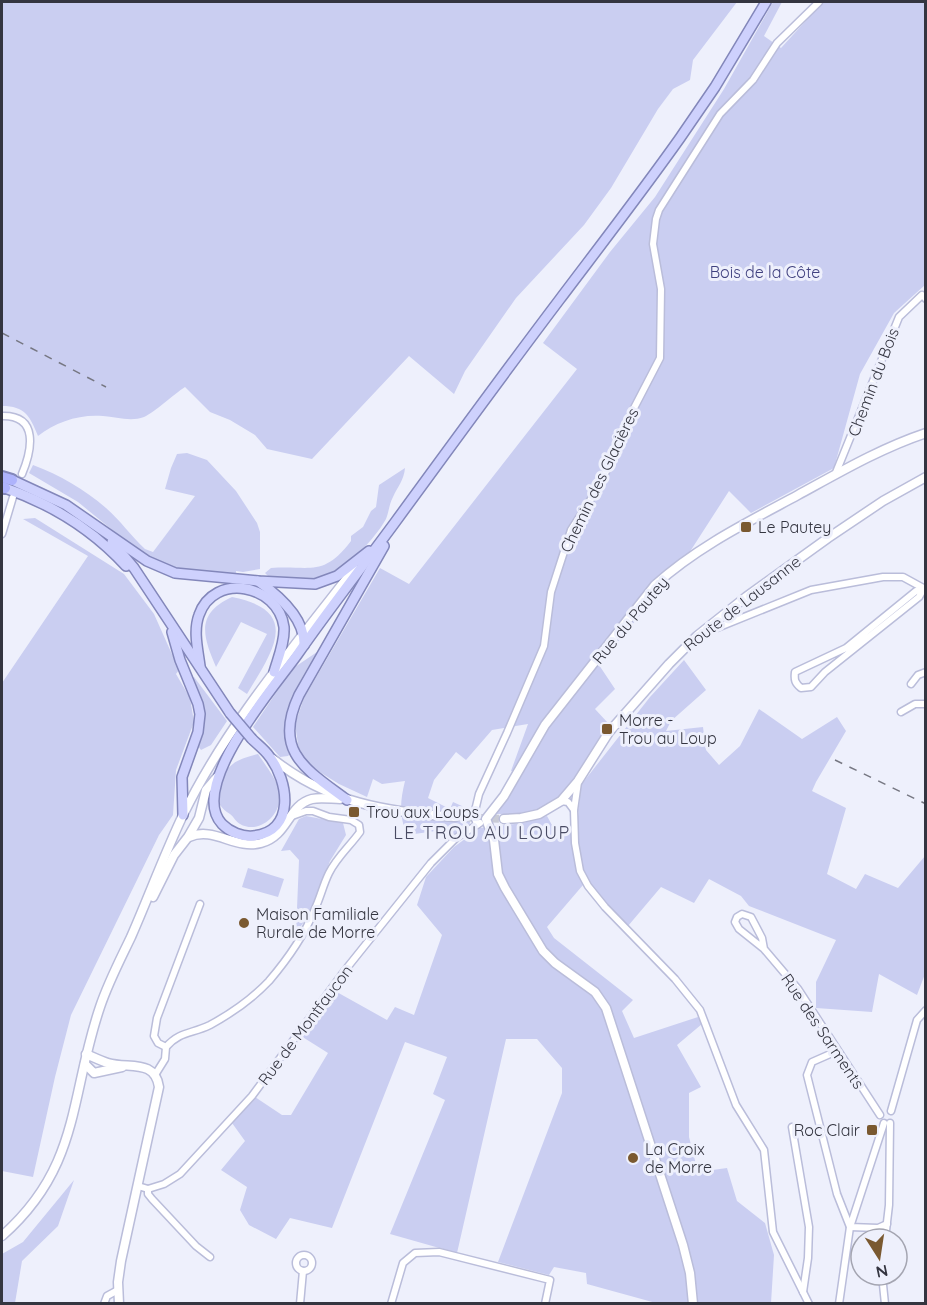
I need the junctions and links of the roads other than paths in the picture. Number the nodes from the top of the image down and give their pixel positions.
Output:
1 (766, 2) edge
2 (819, 2) edge
3 (924, 296) edge
4 (2, 416) edge
5 (926, 433) edge
6 (2, 471) edge
7 (22, 474) dead end
8 (834, 475) junction
9 (926, 477) edge
10 (5, 483) edge
11 (416, 491) junction
12 (13, 497) dead end
13 (4, 517) edge
14 (398, 519) junction
15 (95, 526) junction
16 (2, 534) edge
17 (366, 554) junction
18 (258, 581) junction
19 (144, 585) junction
20 (925, 589) edge
21 (170, 623) junction
22 (875, 628) junction
23 (303, 633) junction
24 (697, 636) junction
25 (304, 645) junction
26 (200, 668) junction
27 (274, 672) junction
28 (926, 672) edge
29 (912, 682) dead end
30 (926, 704) edge
31 (901, 712) dead end
32 (270, 757) junction
33 (217, 777) junction
34 (578, 781) junction
35 (323, 799) junction
36 (347, 800) junction
37 (191, 801) junction
38 (561, 801) junction
39 (574, 810) junction
40 (320, 813) junction
41 (183, 815) junction
42 (291, 817) junction
43 (455, 817) tunnel mouth
44 (486, 819) junction
45 (504, 819) tunnel mouth
46 (197, 821) junction
47 (477, 825) junction
48 (208, 833) junction
49 (188, 837) junction
50 (200, 904) dead end
51 (131, 937) junction
52 (764, 949) junction
53 (926, 1010) edge
54 (166, 1047) junction
55 (837, 1051) junction
56 (86, 1054) junction
57 (85, 1064) junction
58 (126, 1066) junction
59 (94, 1073) junction
60 (155, 1075) junction
61 (76, 1102) junction
62 (889, 1110) junction
63 (880, 1115) junction
64 (887, 1123) junction
65 (792, 1128) dead end
66 (138, 1186) junction
67 (148, 1189) junction
68 (886, 1224) junction
69 (850, 1227) joint
70 (880, 1227) edge
71 (886, 1227) edge
72 (849, 1234) edge
73 (2, 1236) edge
74 (210, 1257) dead end
75 (303, 1271) dead end
76 (883, 1287) edge
77 (118, 1290) junction
78 (802, 1292) junction
79 (808, 1303) edge
80 (105, 1304) edge
81 (119, 1304) edge
82 (300, 1304) edge
83 (391, 1304) edge
84 (544, 1304) edge
85 (693, 1304) edge
86 (839, 1304) edge
87 (885, 1304) edge

1 - 11 main road
2 - 47 street, Chemin des Glacières
3 - 8 street, Chemin du Bois
4 - 7 street
5 - 8 main road, Rue du Pautey
6 - 10 street
8 - 44 main road, Rue du Pautey
9 - 24 main road, Route de Lausanne
10 - 15 main road
10 - 19 main road
11 - 14 main road
11 - 17 main road
12 - 13 street
13 - 16 street
14 - 25 main road
14 - 36 main road
15 - 18 main road
15 - 19 main road
17 - 18 main road
17 - 23 main road
18 - 23 main road
19 - 21 main road
20 - 22 street
20 - 24 street
21 - 26 main road
21 - 41 main road
22 - 22 street
23 - 25 main road
23 - 27 main road
24 - 34 main road, Route de Lausanne
25 - 33 main road
26 - 27 main road
26 - 32 main road, bridge
27 - 37 main road
28 - 29 street
30 - 31 street
32 - 33 main road
32 - 36 main road
33 - 46 main road
34 - 38 main road, Route de Lausanne
34 - 39 street
35 - 36 main road
35 - 40 street
35 - 42 main road
36 - 43 main road
37 - 41 main road
37 - 46 main road
38 - 39 street
38 - 45 main road, Route de Lausanne
39 - 78 street
40 - 42 street
40 - 54 street
41 - 51 main road
42 - 48 main road
44 - 47 street, Rue de Montfaucon
44 - 85 main road
46 - 48 main road
46 - 49 main road
47 - 67 street, Rue de Montfaucon
48 - 49 main road
49 - 51 main road
50 - 54 street
51 - 56 main road
52 - 52 street, Rue des Sarments
52 - 55 street, Rue des Sarments
53 - 62 street
54 - 60 street
55 - 63 street, Rue des Sarments
55 - 69 street
56 - 57 main road
56 - 58 main road
57 - 59 main road
57 - 61 main road
58 - 59 main road
58 - 60 main road
59 - 61 main road
60 - 66 main road
61 - 73 main road
62 - 63 street
62 - 64 street
63 - 64 street, Rue des Sarments
64 - 68 street
64 - 69 street
65 - 78 street
66 - 67 street
66 - 77 main road
67 - 74 street
68 - 70 street
68 - 71 street
72 - 86 street
75 - 82 street
76 - 87 street
77 - 80 street
77 - 81 main road
78 - 79 street
83 - 84 street

